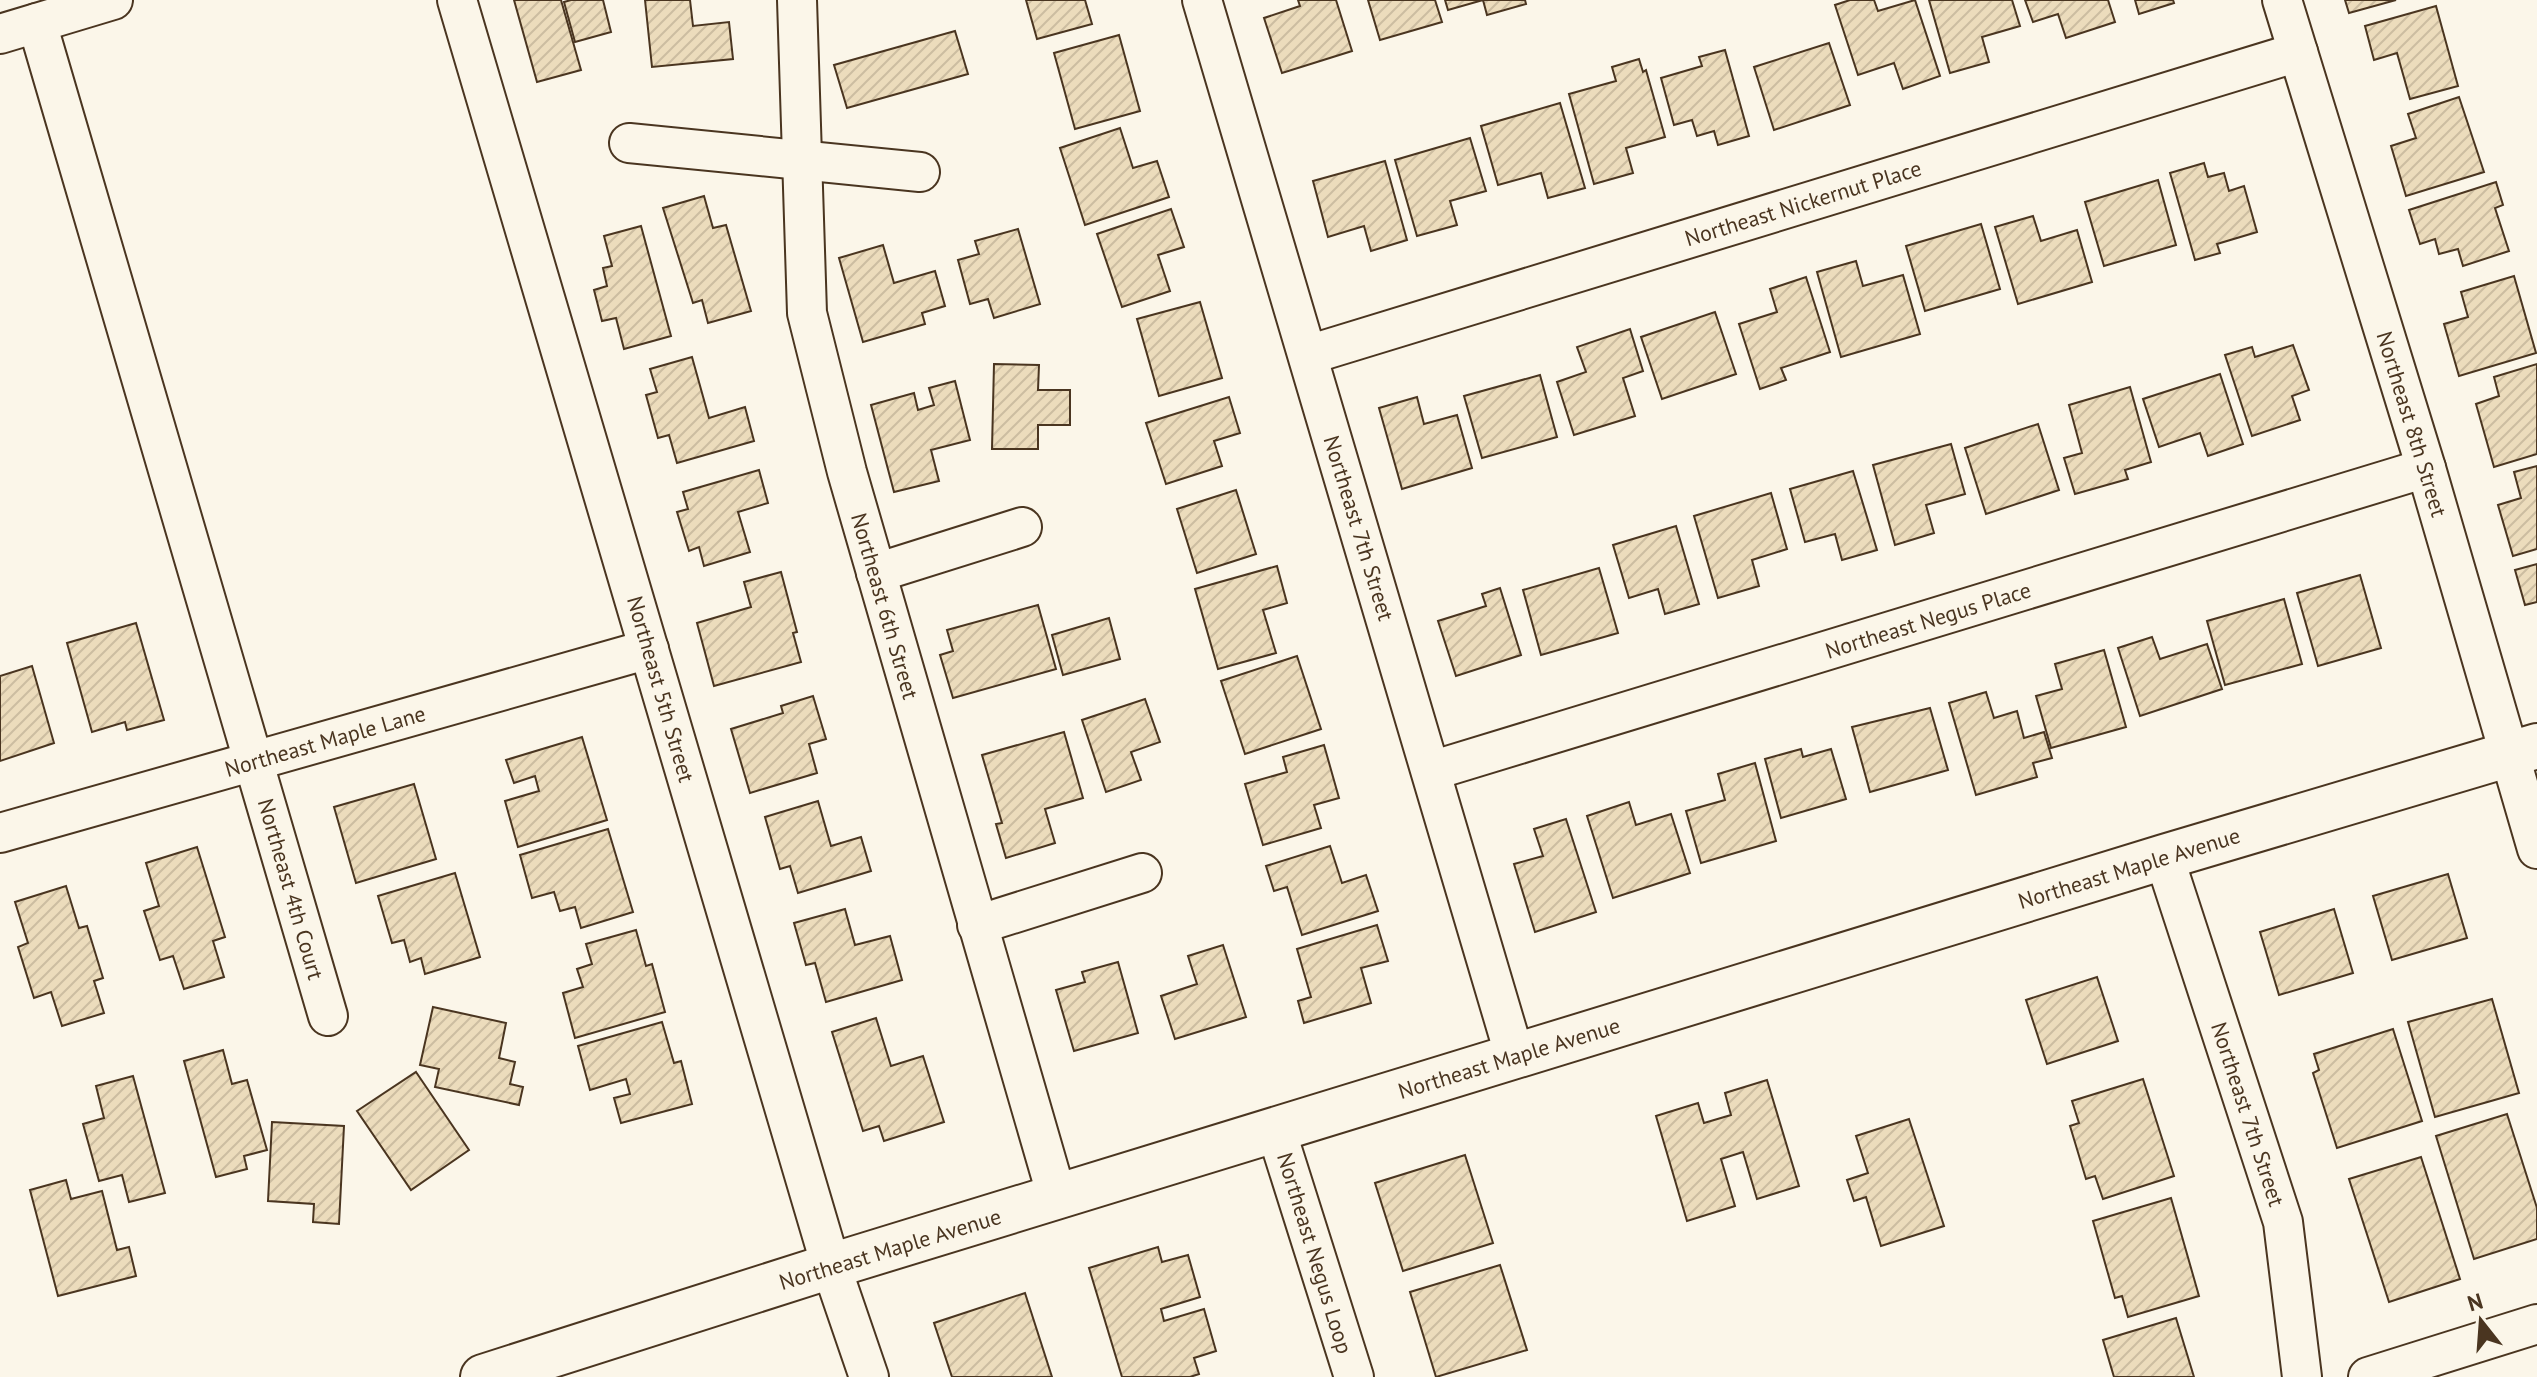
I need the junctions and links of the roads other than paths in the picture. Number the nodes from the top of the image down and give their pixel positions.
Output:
1 (113, 0) edge
2 (457, 0) edge
3 (797, 0) edge
4 (1202, 0) edge
5 (2282, 0) edge
6 (37, 23) junction
7 (0, 34) edge
8 (2298, 52) junction
9 (629, 143) dead end
10 (803, 161) junction
11 (920, 172) dead end
12 (1308, 355) junction
13 (2426, 468) junction
14 (1022, 527) dead end
15 (876, 573) junction
16 (649, 649) junction
17 (2522, 750) edge
18 (255, 761) junction
19 (1431, 771) junction
20 (0, 833) edge
21 (2537, 849) edge
22 (2164, 857) junction
23 (1142, 873) dead end
24 (977, 925) junction
25 (328, 1016) dead end
26 (1515, 1057) junction
27 (1276, 1130) junction
28 (1057, 1197) junction
29 (831, 1266) junction
30 (2537, 1324) edge
31 (483, 1377) edge
32 (869, 1377) edge
33 (1354, 1377) edge
34 (2302, 1377) edge
35 (2368, 1377) edge

1 - 6 street
2 - 16 street, Northeast 5th Street
3 - 10 street, Northeast 6th Street
4 - 12 street, Northeast 7th Street
5 - 8 street, Northeast 8th Street
6 - 7 street
6 - 18 street, Northeast 4th Court
8 - 12 street, Northeast Nickernut Place
8 - 13 street, Northeast 8th Street
9 - 10 street
10 - 11 street
10 - 15 street, Northeast 6th Street
12 - 19 street, Northeast 7th Street
13 - 17 street, Northeast 8th Street
13 - 19 street, Northeast Negus Place
14 - 15 street
15 - 24 street, Northeast 6th Street
16 - 18 street, Northeast Maple Lane
16 - 29 street, Northeast 5th Street
17 - 21 street, Northeast 8th Street
17 - 22 main road, Northeast Maple Avenue
18 - 20 street, Northeast Maple Lane
18 - 25 street, Northeast 4th Court
19 - 26 street, Northeast 7th Street
22 - 26 main road, Northeast Maple Avenue
22 - 34 street, Northeast 7th Street
23 - 24 street
24 - 28 street, Northeast 6th Street
26 - 27 main road, Northeast Maple Avenue
27 - 28 main road, Northeast Maple Avenue
27 - 33 street, Northeast Negus Loop
28 - 29 main road, Northeast Maple Avenue
29 - 31 main road, Northeast Maple Avenue
29 - 32 street, Northeast 5th Street
30 - 35 street

